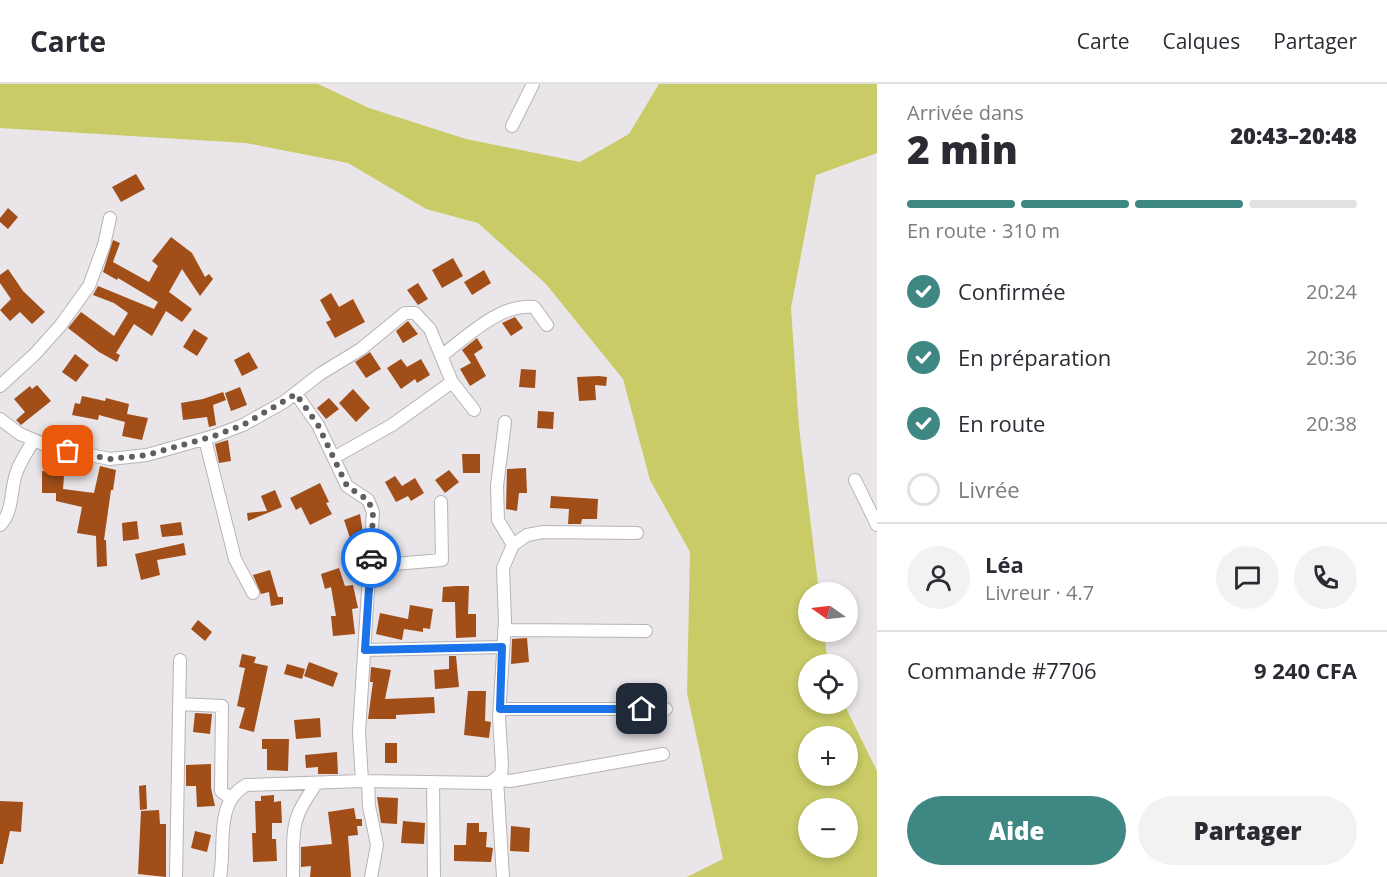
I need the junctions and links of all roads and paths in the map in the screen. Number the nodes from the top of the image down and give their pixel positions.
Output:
1 (533, 84) edge
2 (512, 126) dead end
3 (110, 218) dead end
4 (548, 325) dead end
5 (441, 356) junction
6 (452, 382) junction
7 (0, 386) edge
8 (296, 394) junction
9 (474, 410) dead end
10 (0, 419) edge
11 (505, 422) dead end
12 (205, 439) junction
13 (33, 441) junction
14 (335, 457) junction
15 (855, 480) dead end
16 (441, 502) dead end
17 (0, 525) edge
18 (877, 525) edge
19 (637, 533) dead end
20 (513, 545) junction
21 (370, 566) junction
22 (253, 593) dead end
23 (504, 630) junction
24 (646, 631) dead end
25 (502, 647) junction
26 (365, 650) junction
27 (180, 660) dead end
28 (179, 704) junction
29 (500, 709) junction
30 (666, 709) dead end
31 (663, 754) dead end
32 (497, 779) junction
33 (365, 781) junction
34 (433, 782) junction
35 (317, 783) junction
36 (230, 798) junction
37 (176, 877) edge
38 (219, 877) edge
39 (294, 877) edge
40 (371, 877) edge
41 (434, 877) edge
42 (503, 877) edge

1 - 2 street
3 - 7 street
4 - 5 street
5 - 6 street
5 - 8 street
6 - 9 street
6 - 14 street
8 - 12 street
8 - 14 street
10 - 13 street
11 - 20 street
12 - 13 street
12 - 22 street
13 - 17 street
14 - 21 street
15 - 18 street
16 - 21 street
19 - 20 street
20 - 23 street
21 - 26 street
23 - 24 street
23 - 25 street
25 - 26 street
25 - 29 street
26 - 33 street
27 - 28 street
28 - 36 street
28 - 37 street
29 - 30 street
29 - 32 street
31 - 32 street
32 - 34 street
32 - 42 street
33 - 34 street
33 - 35 street
33 - 40 street
34 - 41 street
35 - 36 street
35 - 39 street
36 - 38 street

